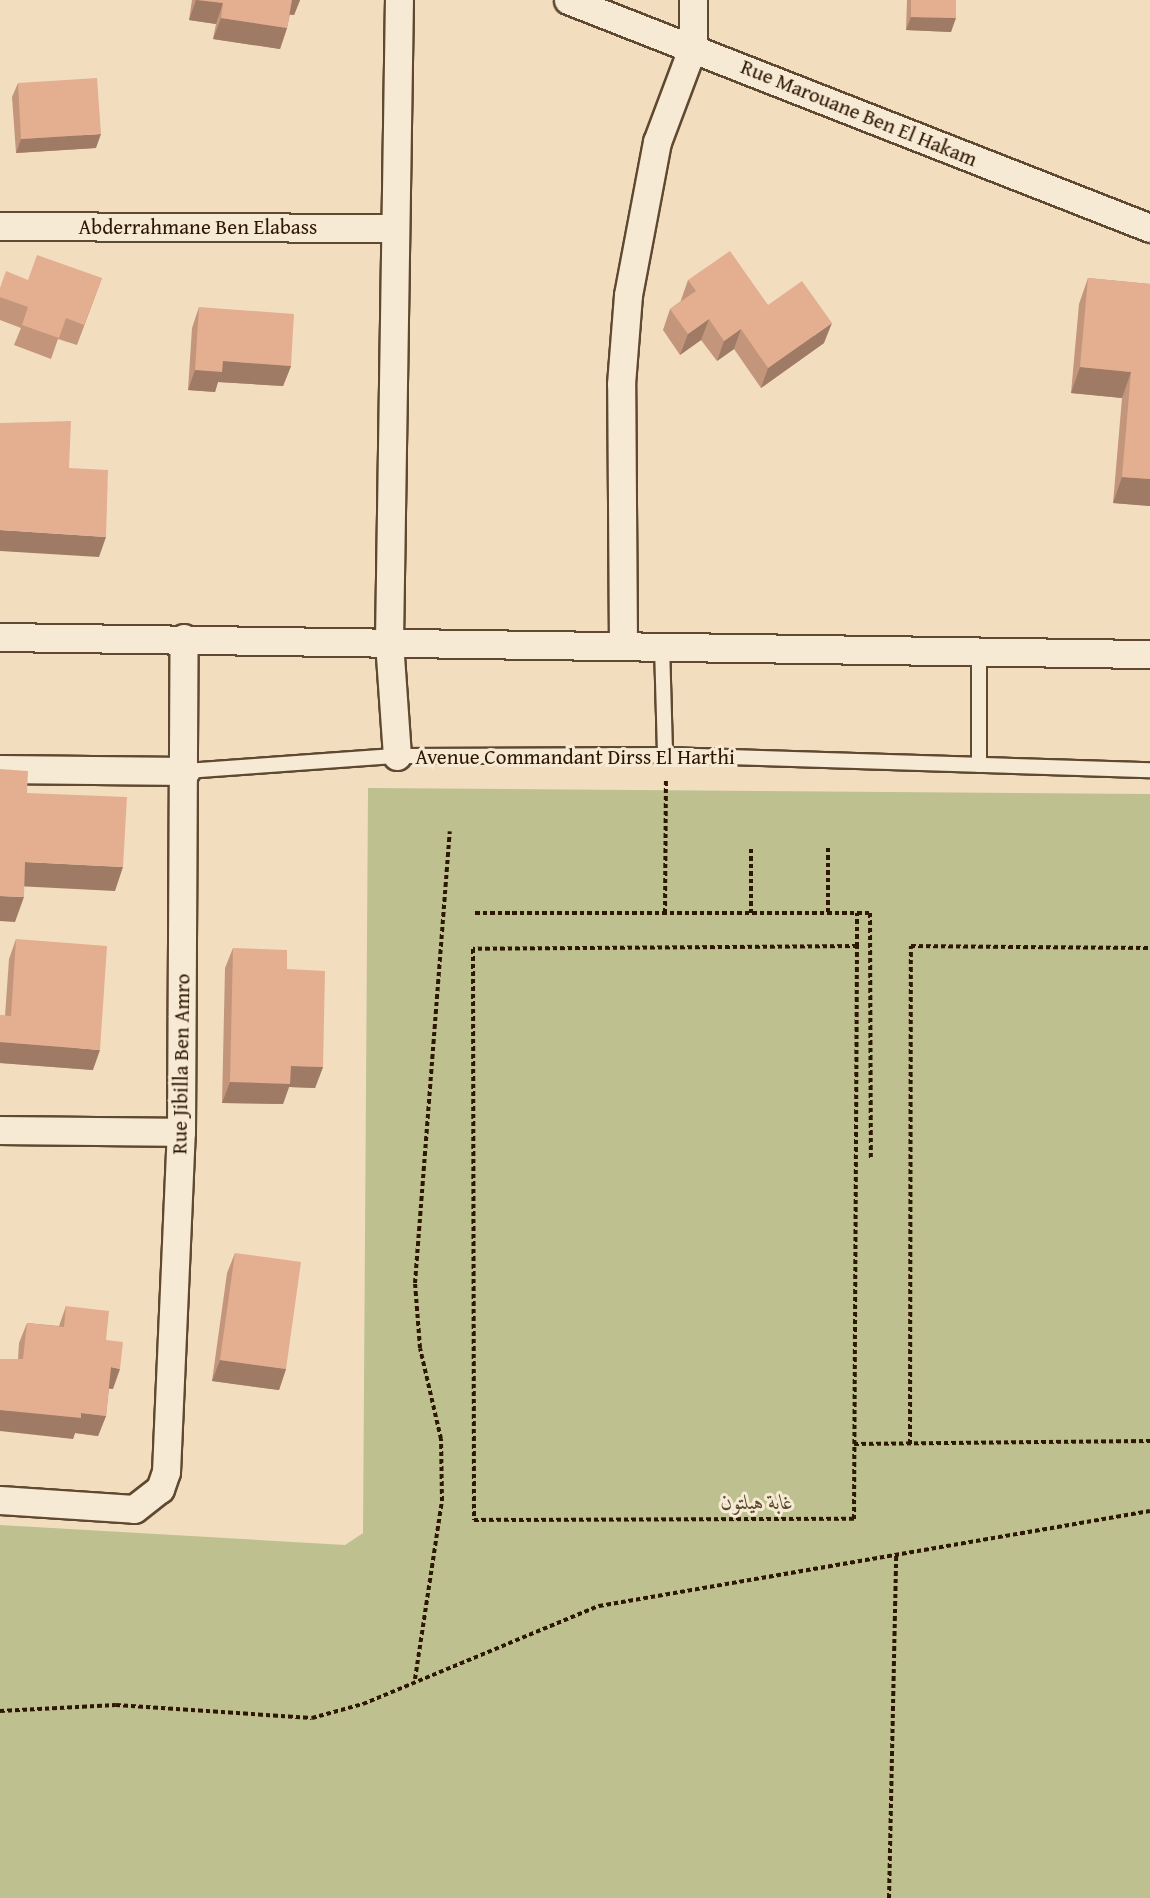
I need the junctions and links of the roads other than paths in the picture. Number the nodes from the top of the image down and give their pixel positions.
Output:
1 (399, 0) edge
2 (568, 0) edge
3 (693, 0) edge
4 (693, 46) junction
5 (0, 226) edge
6 (395, 228) junction
7 (1150, 228) edge
8 (0, 637) edge
9 (183, 638) junction
10 (389, 641) junction
11 (623, 645) junction
12 (662, 645) junction
13 (979, 651) junction
14 (1150, 654) edge
15 (665, 755) junction
16 (397, 756) junction
17 (979, 765) junction
18 (0, 769) edge
19 (1150, 770) edge
20 (186, 771) junction
21 (0, 1130) edge
22 (181, 1132) junction
23 (0, 1500) edge

1 - 6 street
2 - 4 street, Rue Marouane Ben El Hakam
3 - 4 street
4 - 7 street, Rue Marouane Ben El Hakam
4 - 11 street
5 - 6 street, Abderrahmane Ben Elabass
6 - 10 street
8 - 9 street
9 - 10 street
9 - 20 street, Rue Jibilla Ben Amro
10 - 11 street
10 - 16 street
11 - 12 street
12 - 13 street
12 - 15 lane
13 - 14 street
13 - 17 lane
15 - 16 lane, Avenue Commandant Dirss El Harthi
15 - 17 lane, Avenue Commandant Dirss El Harthi
16 - 20 lane, Avenue Commandant Dirss El Harthi
17 - 19 lane, Avenue Commandant Dirss El Harthi
18 - 20 street, Avenue Commandant Dirss El Harthi
20 - 22 street, Rue Jibilla Ben Amro
21 - 22 street
22 - 23 street, Rue Jibilla Ben Amro

